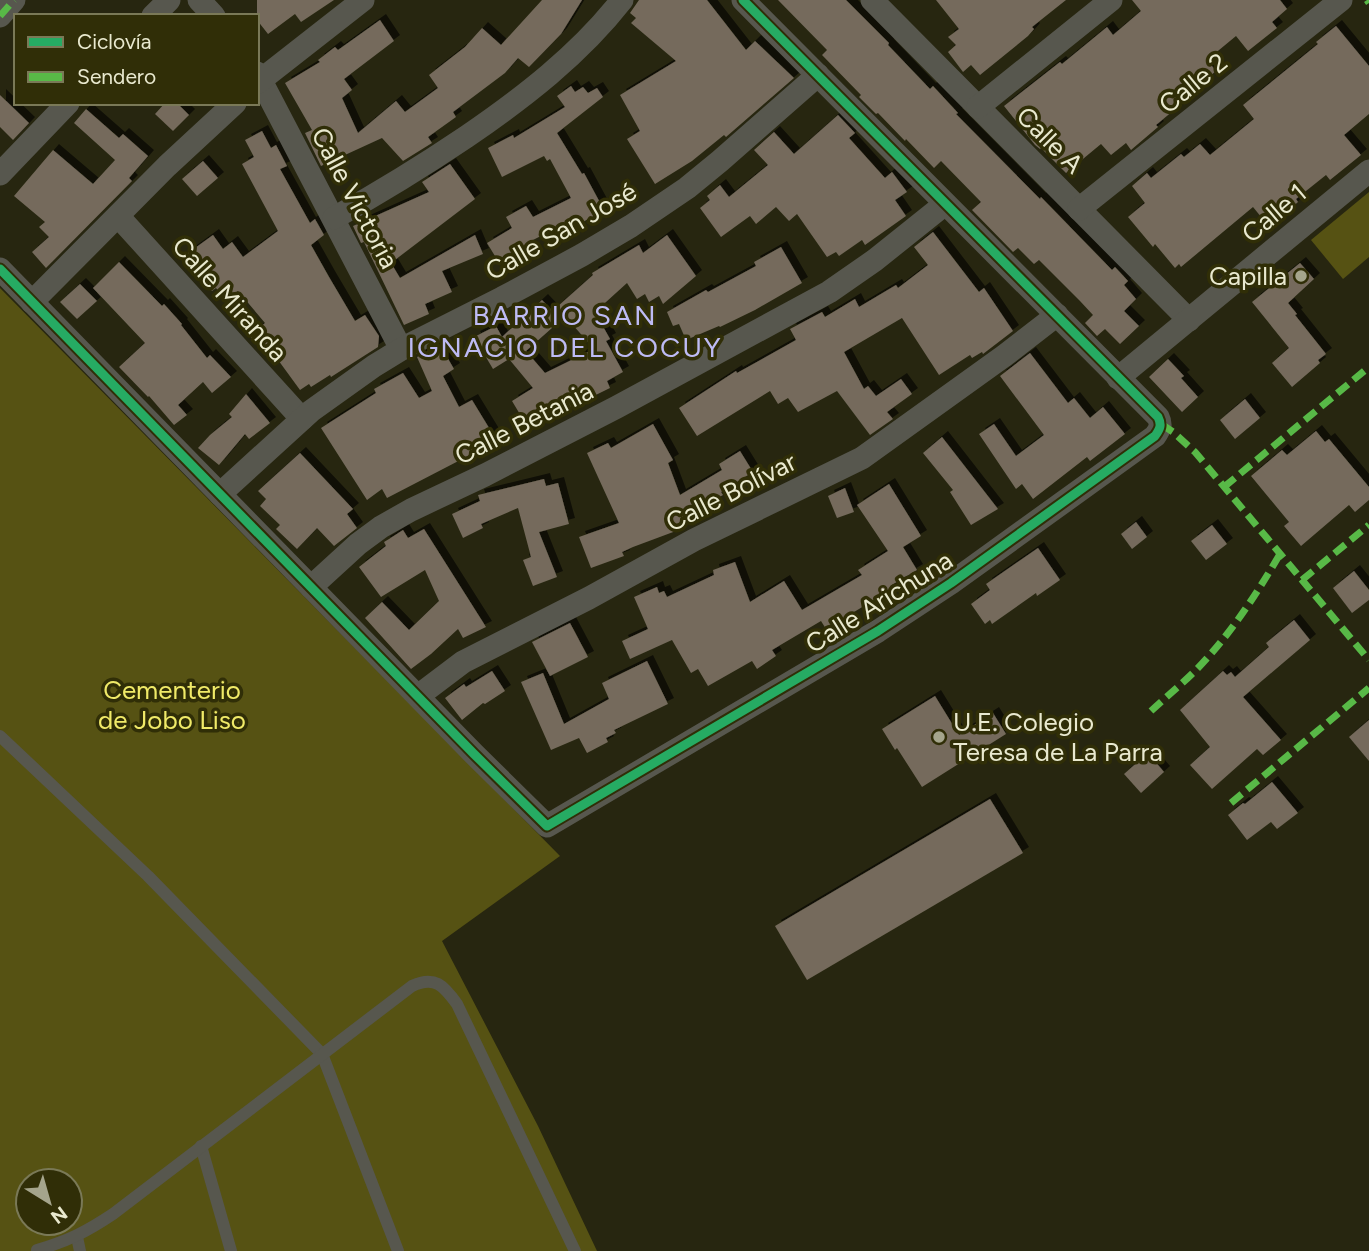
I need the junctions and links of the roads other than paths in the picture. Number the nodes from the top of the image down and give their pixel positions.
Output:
1 (14, 0) edge
2 (169, 0) edge
3 (199, 0) edge
4 (363, 0) edge
5 (622, 0) edge
6 (743, 0) edge
7 (1111, 0) edge
8 (1341, 0) edge
9 (877, 2) edge
10 (155, 14) edge
11 (212, 14) edge
12 (0, 16) edge
13 (818, 75) junction
14 (259, 79) edge
15 (66, 105) edge
16 (233, 105) edge
17 (978, 107) junction
18 (1369, 171) edge
19 (0, 174) edge
20 (945, 204) junction
21 (1079, 209) junction
22 (118, 216) junction
23 (334, 218) junction
24 (0, 269) edge
25 (32, 302) junction
26 (1057, 316) junction
27 (1189, 320) junction
28 (401, 349) junction
29 (1118, 378) junction
30 (302, 419) junction
31 (220, 494) junction
32 (311, 587) junction
33 (418, 696) junction
34 (0, 736) edge
35 (322, 1054) junction
36 (201, 1146) junction
37 (84, 1233) edge
38 (77, 1237) joint
39 (37, 1250) edge
40 (80, 1251) edge
41 (230, 1251) edge
42 (398, 1251) edge
43 (575, 1251) edge

1 - 12 street
2 - 10 street
3 - 11 street
4 - 14 street
5 - 23 street
6 - 13 street
7 - 17 street
8 - 21 street, Calle 2
9 - 17 street, Calle A
13 - 20 street
13 - 28 street, Calle San José
14 - 23 street, Calle Victoria
15 - 19 street
16 - 22 street
17 - 21 street, Calle A
18 - 27 street, Calle 1
20 - 26 street
20 - 32 street, Calle Betania
21 - 27 street, Calle A
22 - 25 street
22 - 30 street, Calle Miranda
23 - 28 street, Calle Victoria
24 - 25 street
25 - 31 street
26 - 29 street
26 - 33 street, Calle Bolívar
27 - 29 street, Calle 1
28 - 30 street, Calle San José
29 - 33 street, Calle Arichuna
30 - 31 street, Calle San José
31 - 32 street
32 - 33 street
34 - 35 lane
35 - 36 lane
35 - 42 lane
35 - 43 lane
36 - 37 lane
36 - 41 lane
38 - 39 lane
38 - 40 lane

